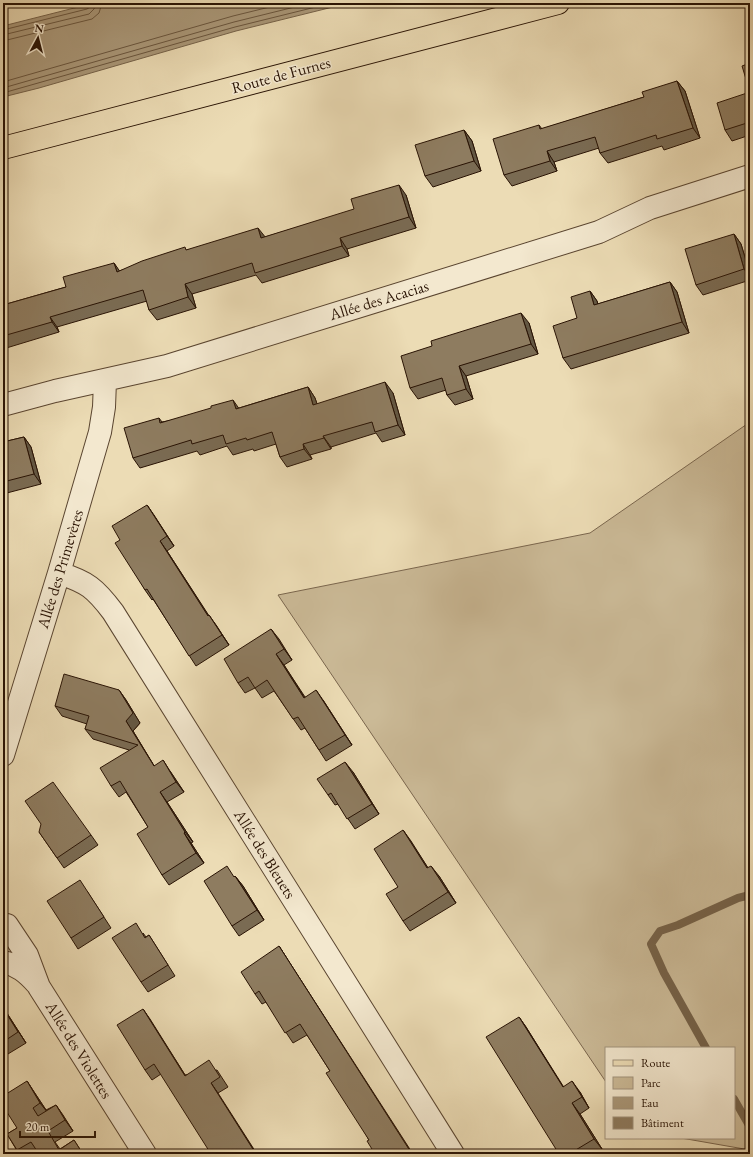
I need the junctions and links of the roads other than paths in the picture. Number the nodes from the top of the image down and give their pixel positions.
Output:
1 (558, 3) edge
2 (3, 148) edge
3 (750, 176) edge
4 (105, 381) junction
5 (3, 405) edge
6 (59, 573) junction
7 (12, 695) edge
8 (3, 755) edge
9 (5, 919) edge
10 (3, 947) edge
11 (3, 962) edge
12 (39, 987) junction
13 (145, 1154) edge
14 (453, 1154) edge

1 - 2 main road, Route de Furnes
3 - 4 street, Allée des Acacias
4 - 5 street, Allée des Acacias
4 - 6 street, Allée des Primevères
6 - 7 street, Allée des Primevères
6 - 14 street, Allée des Bleuets
7 - 8 street, Allée des Primevères
9 - 10 street
9 - 12 street, Allée des Violettes
11 - 12 street, Allée des Violettes
12 - 13 street, Allée des Violettes

